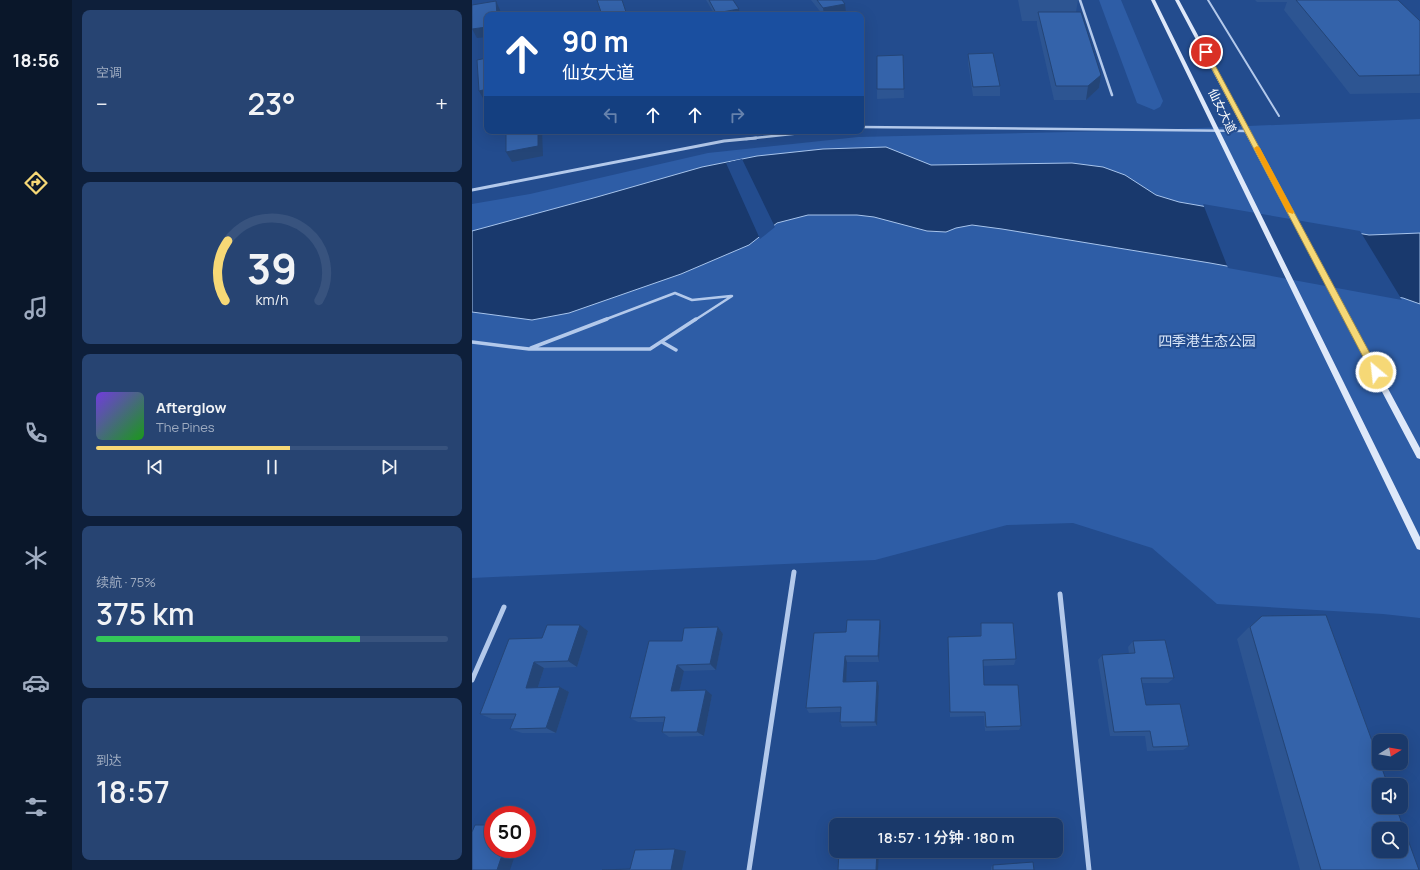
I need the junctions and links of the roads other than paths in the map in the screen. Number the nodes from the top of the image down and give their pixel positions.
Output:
1 (1080, 0) edge
2 (1154, 0) edge
3 (1177, 0) edge
4 (1208, 0) edge
5 (1112, 96) dead end
6 (1279, 116) dead end
7 (864, 127) edge
8 (1218, 131) junction
9 (1248, 131) junction
10 (791, 134) edge
11 (472, 190) edge
12 (472, 342) edge
13 (662, 342) junction
14 (529, 349) junction
15 (676, 350) dead end
16 (1420, 456) edge
17 (1420, 546) edge
18 (794, 572) dead end
19 (1060, 594) dead end
20 (504, 607) dead end
21 (472, 680) edge
22 (749, 870) edge
23 (1089, 870) edge

1 - 5 street
2 - 8 main road, 仙女大道
3 - 9 main road, 仙女大道
4 - 6 street
7 - 8 street
8 - 9 street
8 - 17 main road, 仙女大道
9 - 16 main road, 仙女大道
10 - 11 street
12 - 14 street
13 - 14 street
13 - 14 street
13 - 15 street
18 - 22 street
19 - 23 street
20 - 21 street

